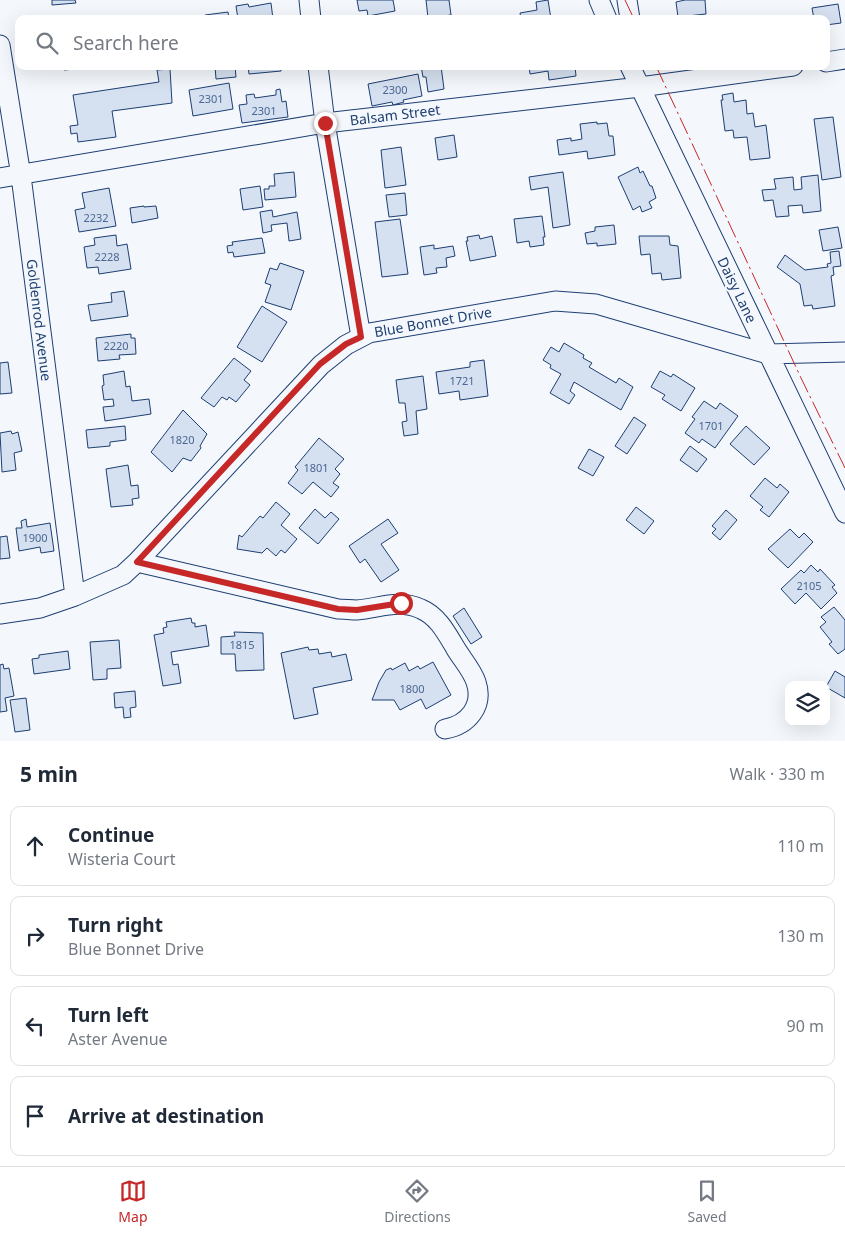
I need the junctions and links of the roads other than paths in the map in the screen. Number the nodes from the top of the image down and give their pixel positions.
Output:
1 (309, 0) edge
2 (598, 0) edge
3 (627, 0) edge
4 (311, 15) edge
5 (605, 15) edge
6 (629, 15) edge
7 (0, 45) edge
8 (845, 59) edge
9 (830, 61) edge
10 (318, 70) edge
11 (632, 70) edge
12 (638, 70) edge
13 (763, 70) edge
14 (640, 87) junction
15 (325, 123) junction
16 (21, 176) junction
17 (0, 178) edge
18 (361, 337) junction
19 (845, 352) edge
20 (768, 354) junction
21 (845, 513) edge
22 (137, 562) junction
23 (76, 596) junction
24 (0, 614) edge
25 (445, 729) dead end

1 - 4 street
2 - 5 street
3 - 6 street
7 - 16 street, Goldenrod Avenue
8 - 9 street
10 - 15 street
11 - 14 street, Daisy Lane
12 - 14 street
13 - 14 street, Balsam Street
14 - 15 street, Balsam Street
14 - 20 street, Daisy Lane
15 - 16 street, Balsam Street
15 - 18 street
16 - 17 street, Balsam Street
16 - 23 street, Goldenrod Avenue
18 - 20 street, Blue Bonnet Drive
18 - 22 street, Blue Bonnet Drive
19 - 20 street, Blue Bonnet Drive
20 - 21 street, Daisy Lane
22 - 23 street, Blue Bonnet Drive
22 - 25 street
23 - 24 street, Blue Bonnet Drive

